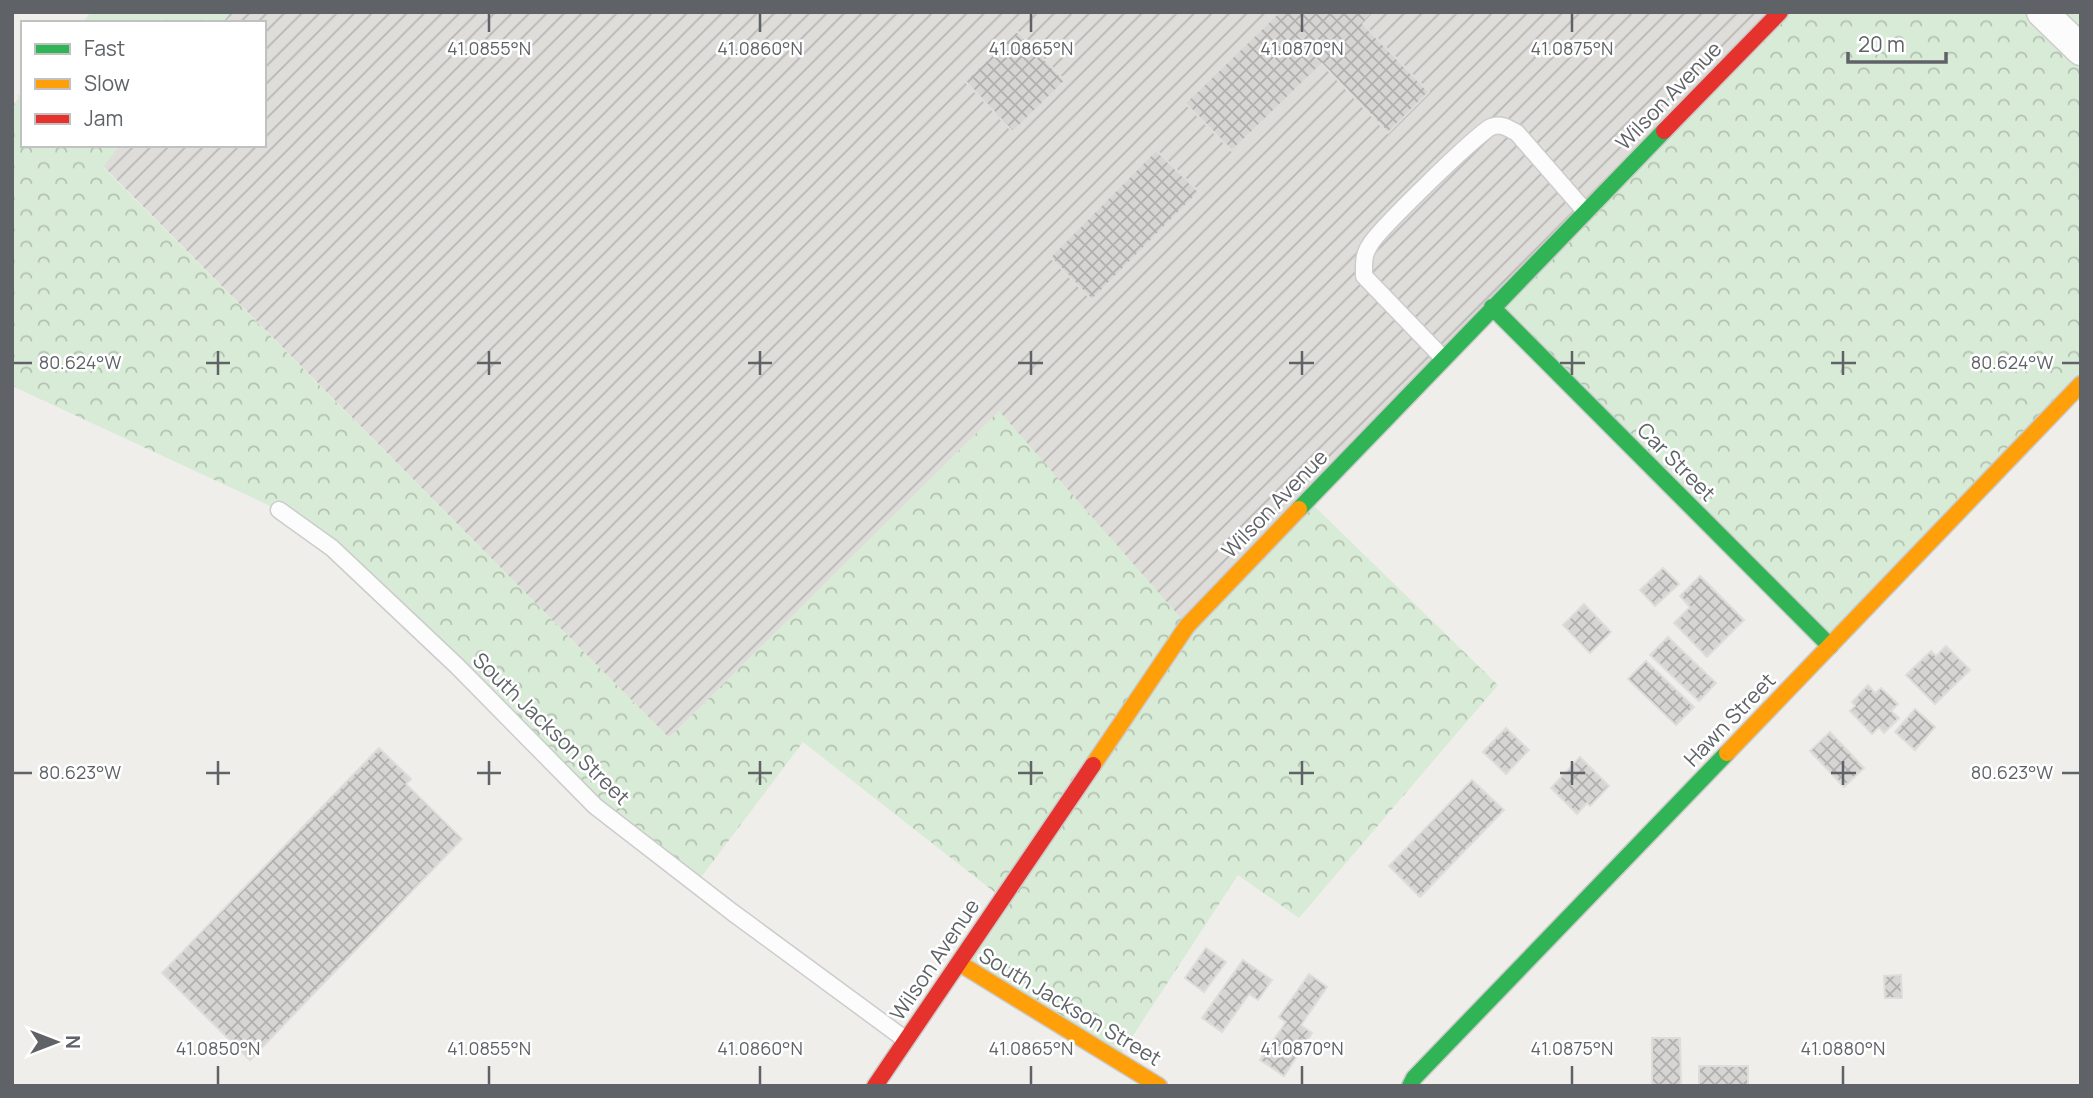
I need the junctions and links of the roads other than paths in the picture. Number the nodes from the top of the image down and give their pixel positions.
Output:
1 (1780, 12) edge
2 (2042, 12) edge
3 (2081, 50) edge
4 (1586, 211) junction
5 (1492, 307) junction
6 (1443, 358) junction
7 (2081, 384) edge
8 (279, 510) dead end
9 (1830, 646) junction
10 (959, 963) junction
11 (906, 1040) junction
12 (876, 1086) edge
13 (1159, 1086) edge
14 (1410, 1086) edge

1 - 4 street, Wilson Avenue
2 - 3 street
4 - 5 street, Wilson Avenue
4 - 6 lane
5 - 6 street, Wilson Avenue
5 - 9 street, Car Street
6 - 10 street, Wilson Avenue
7 - 9 street, Hawn Street
8 - 11 lane, South Jackson Street
9 - 14 street, Hawn Street
10 - 11 street, Wilson Avenue
10 - 13 street, South Jackson Street
11 - 12 street, Wilson Avenue

